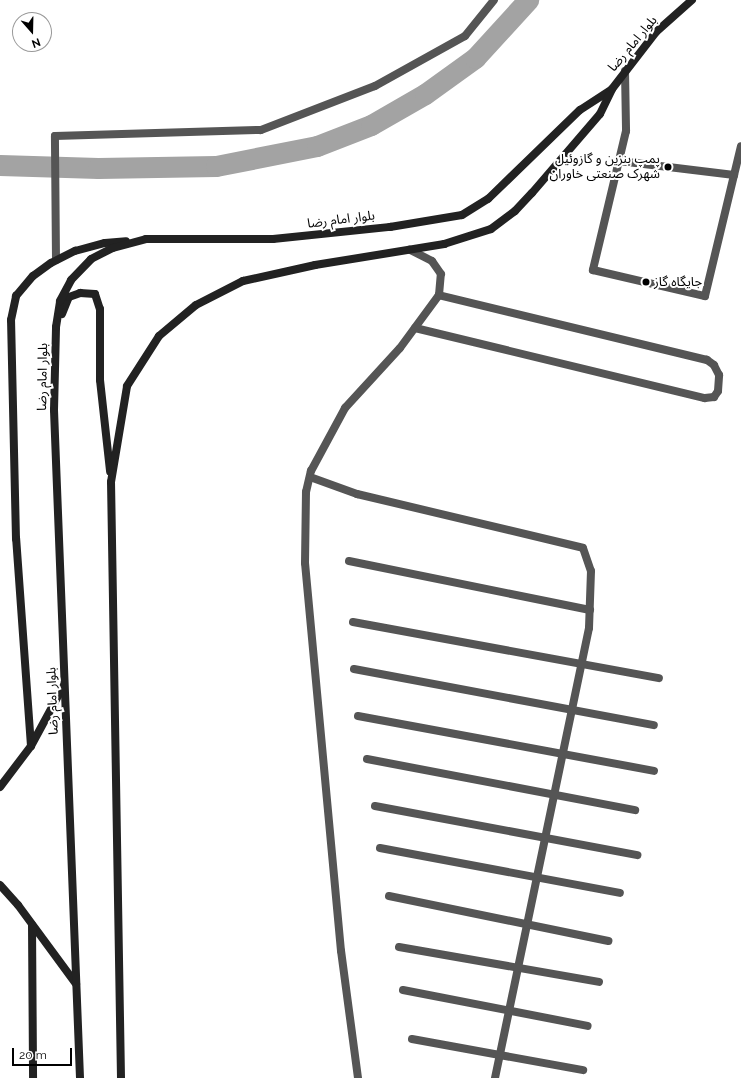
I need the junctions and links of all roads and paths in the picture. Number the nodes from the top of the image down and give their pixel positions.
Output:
1 (494, 0) edge
2 (692, 0) edge
3 (625, 71) junction
4 (612, 89) junction
5 (741, 146) edge
6 (619, 161) junction
7 (734, 175) junction
8 (146, 239) junction
9 (410, 250) junction
10 (56, 260) junction
11 (439, 296) junction
12 (56, 327) junction
13 (414, 328) junction
14 (310, 477) junction
15 (111, 482) junction
16 (349, 561) dead end
17 (590, 610) junction
18 (353, 622) dead end
19 (581, 664) junction
20 (354, 669) dead end
21 (659, 678) dead end
22 (65, 684) junction
23 (572, 708) junction
24 (358, 716) dead end
25 (654, 725) dead end
26 (31, 746) junction
27 (562, 755) junction
28 (367, 759) dead end
29 (654, 772) dead end
30 (0, 787) edge
31 (554, 794) junction
32 (375, 806) dead end
33 (634, 810) dead end
34 (545, 838) junction
35 (380, 848) dead end
36 (637, 855) dead end
37 (537, 876) junction
38 (0, 885) edge
39 (620, 893) dead end
40 (389, 896) dead end
41 (527, 924) junction
42 (32, 925) junction
43 (608, 941) dead end
44 (399, 947) dead end
45 (518, 968) junction
46 (599, 982) dead end
47 (76, 984) junction
48 (403, 990) dead end
49 (509, 1011) junction
50 (588, 1026) dead end
51 (412, 1038) dead end
52 (500, 1055) junction
53 (583, 1070) dead end
54 (33, 1078) edge
55 (80, 1078) edge
56 (121, 1078) edge
57 (358, 1078) edge
58 (495, 1078) edge

1 - 10 street
2 - 3 street, بلوار امام رضا
3 - 4 street, بلوار امام رضا
3 - 6 street
4 - 8 street, بلوار امام رضا
4 - 9 street, بلوار امام رضا
5 - 7 street
6 - 7 street
6 - 7 street
8 - 10 street
8 - 12 street, بلوار امام رضا
9 - 11 street
9 - 15 street, بلوار امام رضا
10 - 26 street
11 - 13 street
11 - 13 street
12 - 15 street
12 - 22 street, بلوار امام رضا
13 - 14 street
14 - 17 street
14 - 57 street
15 - 56 street, بلوار امام رضا
16 - 17 street
17 - 19 street
18 - 19 street
19 - 21 street
19 - 23 street
20 - 23 street
22 - 26 street
22 - 47 street, بلوار امام رضا
23 - 25 street
23 - 27 street
24 - 27 street
26 - 30 street
27 - 29 street
27 - 31 street
28 - 31 street
31 - 33 street
31 - 34 street
32 - 34 street
34 - 36 street
34 - 37 street
35 - 37 street
37 - 39 street
37 - 41 street
38 - 42 street
40 - 41 street
41 - 43 street
41 - 45 street
42 - 47 street
42 - 54 street
44 - 45 street
45 - 46 street
45 - 49 street
47 - 55 street, بلوار امام رضا
48 - 49 street
49 - 50 street
49 - 52 street
51 - 52 street
52 - 53 street
52 - 58 street

